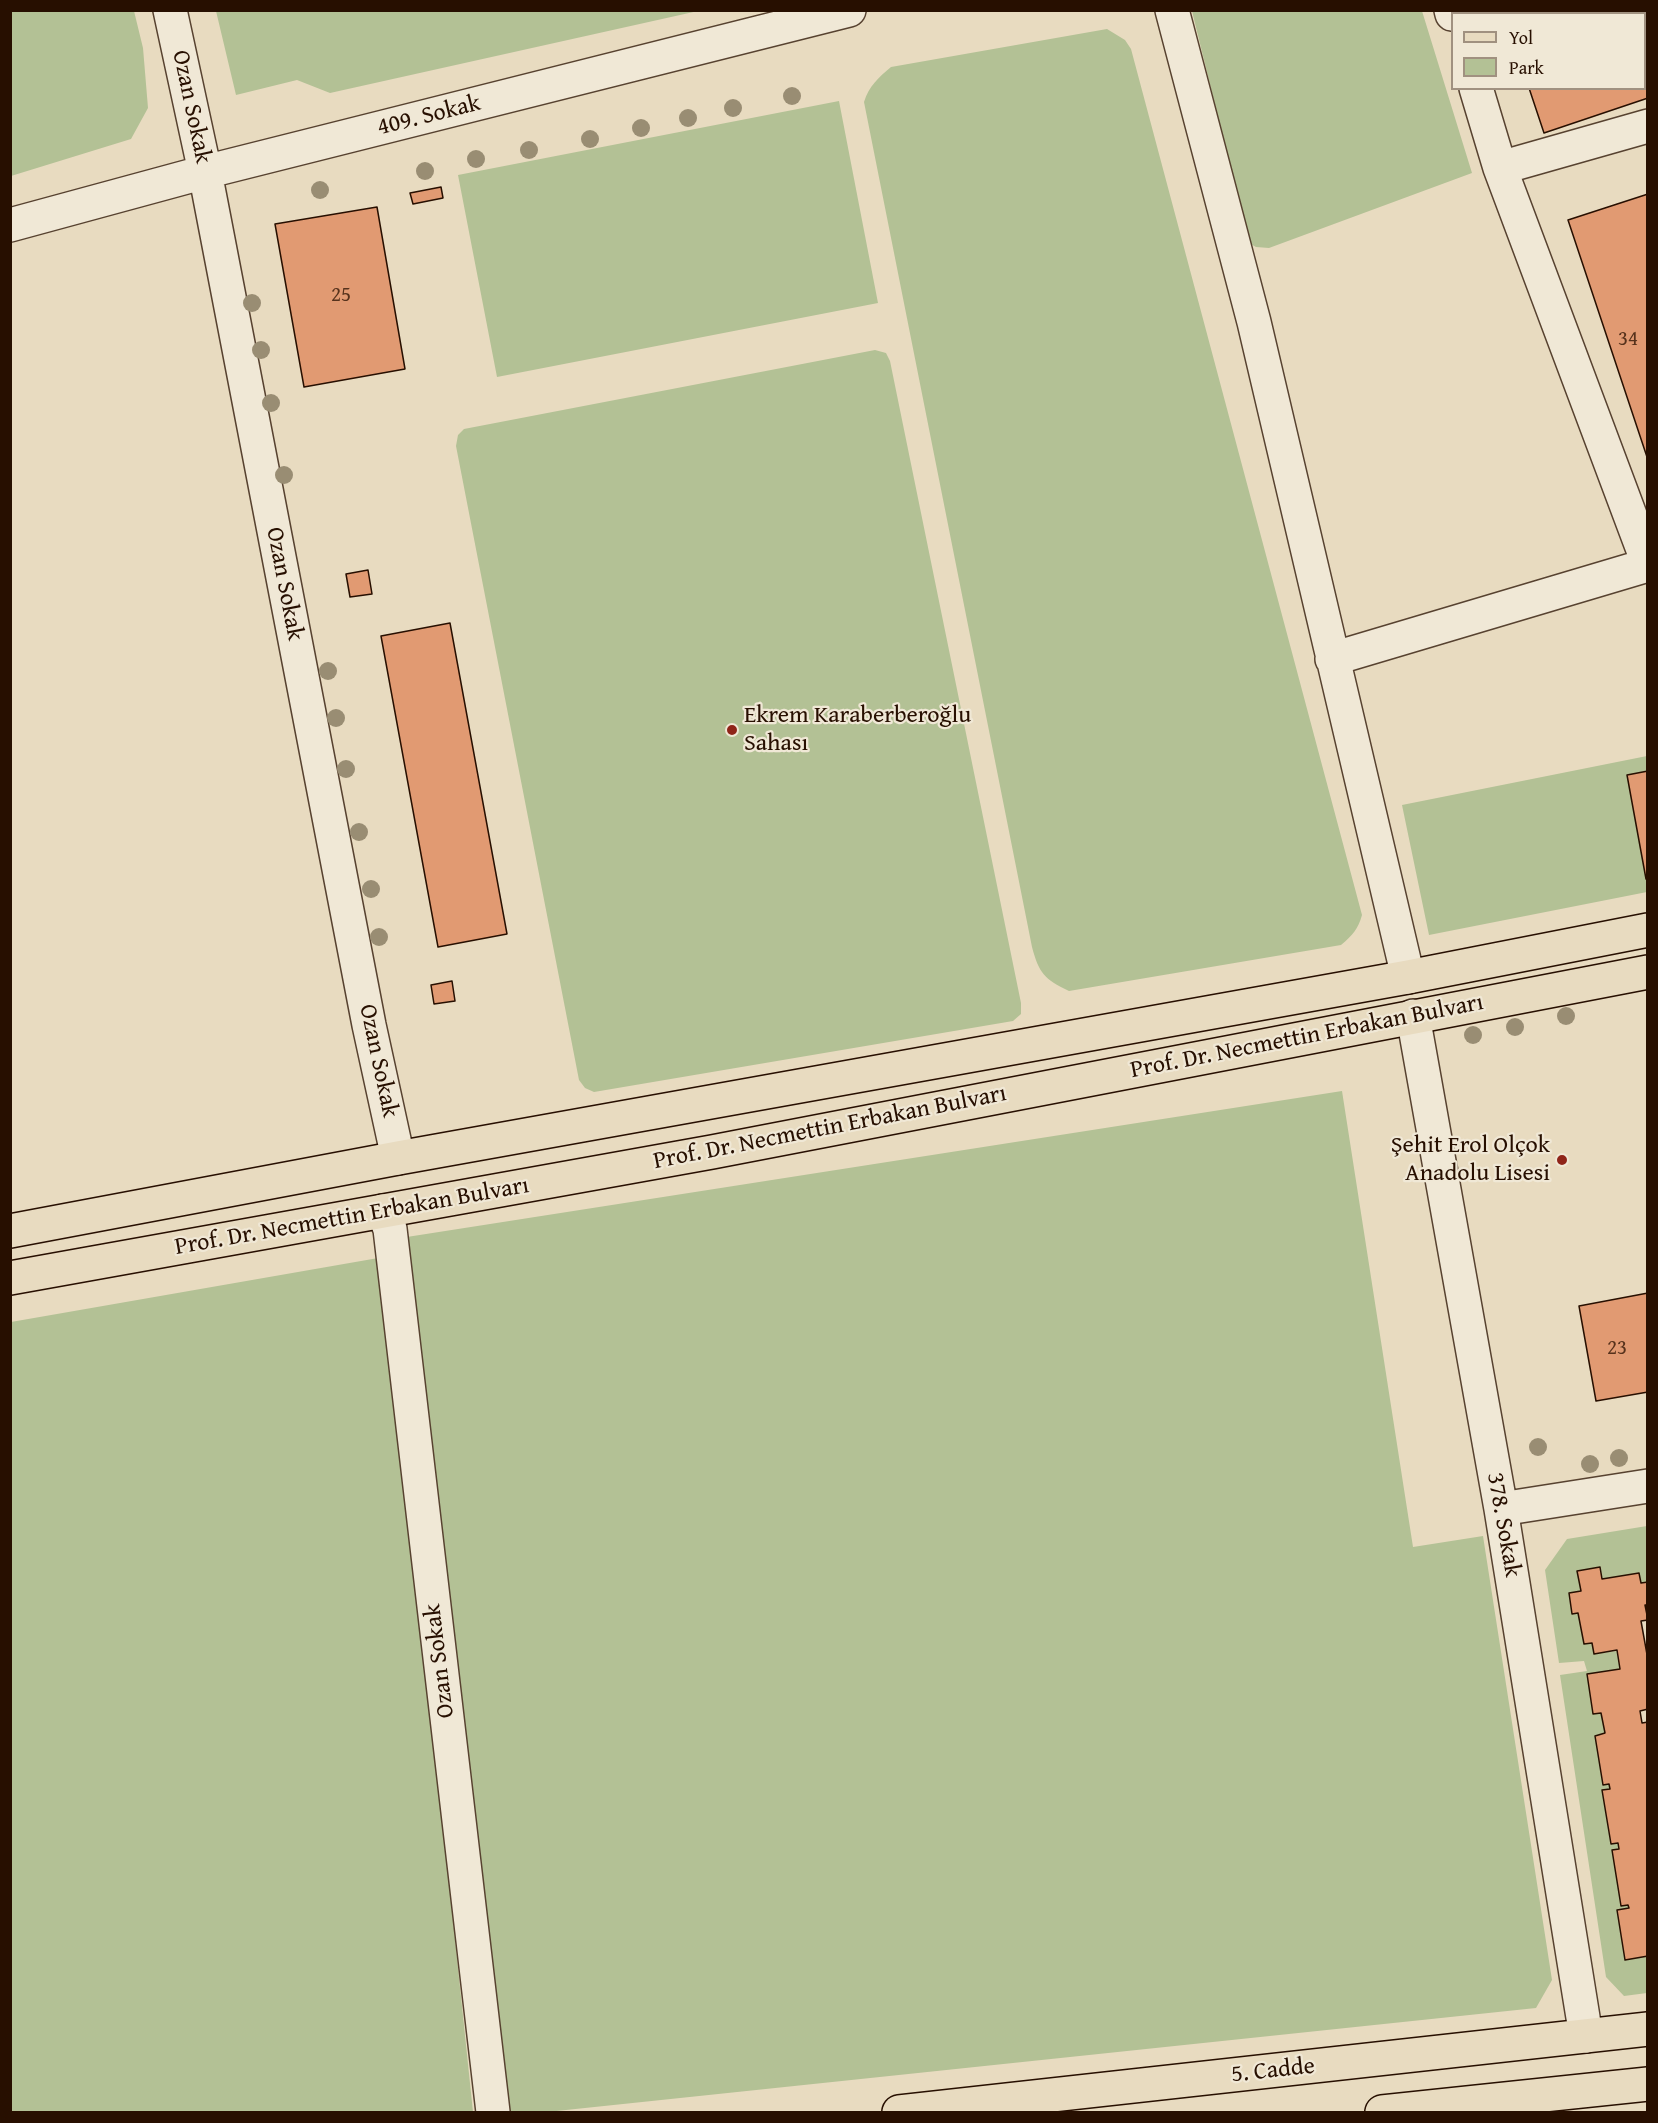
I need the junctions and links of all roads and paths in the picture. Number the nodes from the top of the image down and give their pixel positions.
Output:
1 (170, 10) edge
2 (849, 10) edge
3 (1172, 10) edge
4 (1477, 90) edge
5 (1647, 126) edge
6 (1500, 168) junction
7 (205, 172) junction
8 (10, 225) edge
9 (1647, 564) edge
10 (1332, 659) junction
11 (1647, 930) edge
12 (1647, 972) edge
13 (1408, 977) junction
14 (1413, 1016) junction
15 (398, 1158) junction
16 (383, 1211) junction
17 (10, 1231) edge
18 (10, 1278) edge
19 (1647, 1486) edge
20 (1501, 1509) junction
21 (1647, 2029) edge
22 (1586, 2036) junction
23 (1647, 2084) edge
24 (494, 2112) edge
25 (899, 2112) edge
26 (1382, 2112) edge

1 - 7 street, Ozan Sokak
2 - 7 street, 409. Sokak
3 - 10 street
4 - 6 street
5 - 6 street
6 - 9 street
7 - 8 street, 409. Sokak
7 - 15 street, Ozan Sokak
9 - 10 street
10 - 13 street
11 - 13 main road, Prof. Dr. Necmettin Erbakan Bulvarı
12 - 14 main road, Prof. Dr. Necmettin Erbakan Bulvarı
13 - 15 main road, Prof. Dr. Necmettin Erbakan Bulvarı
14 - 16 main road, Prof. Dr. Necmettin Erbakan Bulvarı
14 - 20 street, 378. Sokak
15 - 17 main road, Prof. Dr. Necmettin Erbakan Bulvarı
16 - 18 main road, Prof. Dr. Necmettin Erbakan Bulvarı
16 - 24 street, Ozan Sokak
19 - 20 street
20 - 22 street, 378. Sokak
21 - 22 main road, 5. Cadde
22 - 25 main road, 5. Cadde
23 - 26 main road

